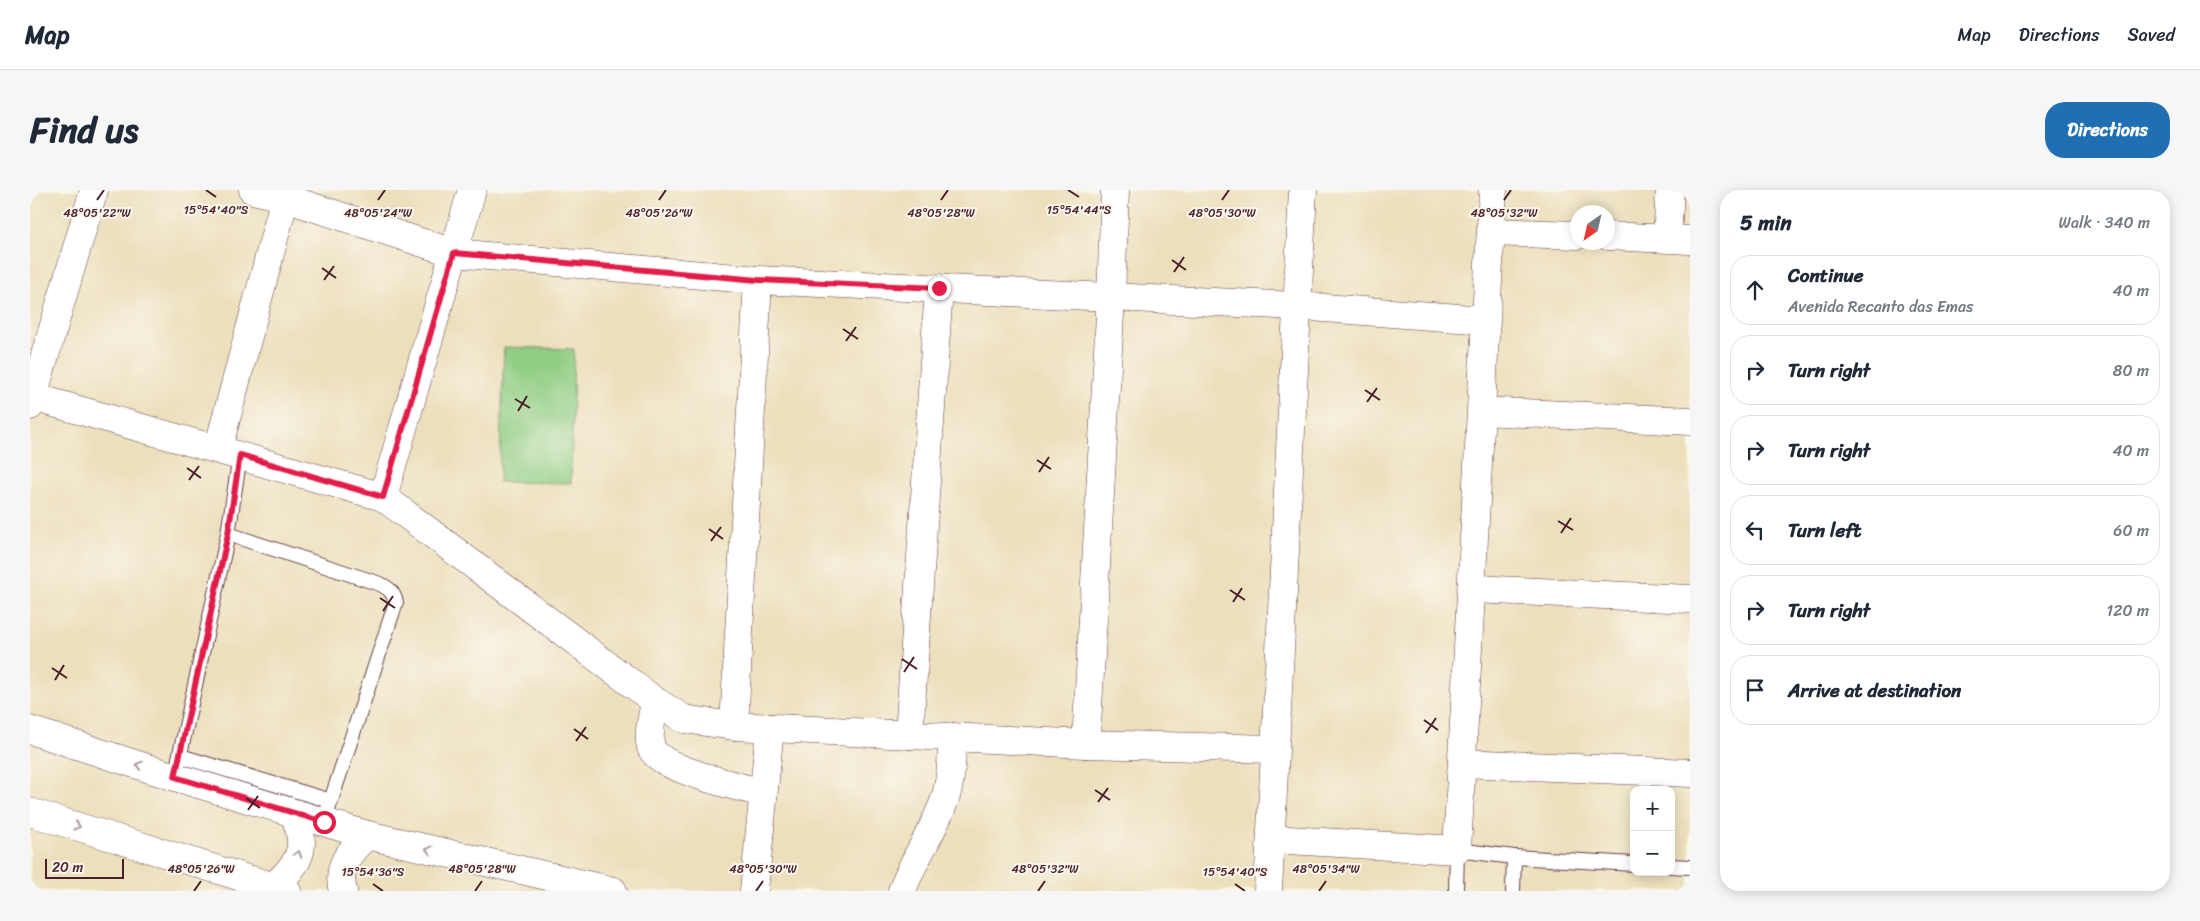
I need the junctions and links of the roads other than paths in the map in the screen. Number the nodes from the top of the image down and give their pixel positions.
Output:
1 (94, 190) edge
2 (253, 190) edge
3 (472, 190) edge
4 (1115, 190) edge
5 (1302, 190) edge
6 (1493, 190) edge
7 (1670, 190) edge
8 (286, 194) edge
9 (1491, 232) junction
10 (1570, 235) edge
11 (1615, 236) edge
12 (1679, 239) edge
13 (454, 253) junction
14 (758, 280) junction
15 (939, 288) junction
16 (1112, 296) junction
17 (1297, 306) junction
18 (1484, 320) junction
19 (31, 402) edge
20 (1482, 411) junction
21 (1690, 421) edge
22 (229, 452) junction
23 (383, 497) junction
24 (228, 534) junction
25 (1473, 588) junction
26 (1690, 599) edge
27 (655, 701) junction
28 (734, 726) junction
29 (770, 728) junction
30 (30, 730) edge
31 (909, 735) junction
32 (953, 737) junction
33 (1086, 744) junction
34 (1274, 749) junction
35 (1462, 762) junction
36 (177, 766) junction
37 (1690, 773) edge
38 (763, 793) junction
39 (30, 812) edge
40 (328, 812) junction
41 (294, 814) junction
42 (366, 835) junction
43 (1271, 839) junction
44 (1457, 850) junction
45 (1514, 857) junction
46 (1630, 864) edge
47 (1675, 866) edge
48 (1690, 867) edge
49 (264, 887) edge
50 (343, 891) edge
51 (613, 891) edge
52 (754, 891) edge
53 (902, 891) edge
54 (1268, 891) edge
55 (1456, 891) edge
56 (1513, 891) edge

1 - 19 street
2 - 8 street
3 - 13 street
4 - 16 street
5 - 17 street
6 - 9 street
7 - 12 street
8 - 13 street
8 - 22 street
9 - 10 street
9 - 18 street
11 - 12 street
13 - 14 street
13 - 23 street
14 - 15 street
14 - 28 street
15 - 16 street
15 - 31 street
16 - 17 street
16 - 33 street
17 - 18 street
17 - 34 street
18 - 20 street
19 - 22 street
20 - 21 street
20 - 25 street
22 - 23 street
22 - 24 lane
23 - 27 street
24 - 36 lane
24 - 40 lane
25 - 26 street
25 - 35 street
27 - 28 street
27 - 38 street
28 - 29 street
29 - 31 street
29 - 38 street
36 -> 30 street
31 - 32 street
32 - 33 street
32 - 53 street
33 - 34 street
34 - 43 street
35 - 37 street
35 - 44 street
36 - 40 lane
36 - 41 street
38 - 52 street
39 -> 49 street
40 - 41 street
40 - 42 street
49 -> 41 street
42 - 50 street
51 -> 42 street
43 - 44 street
43 - 54 street
44 - 45 lane
44 - 55 lane
45 - 46 lane
45 - 56 lane
47 - 48 lane

